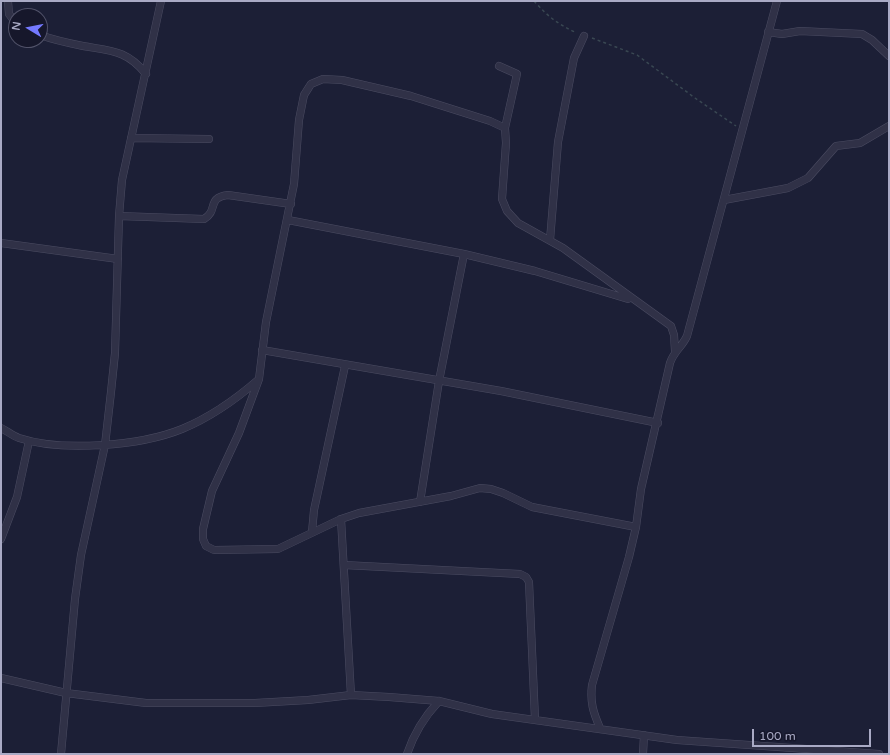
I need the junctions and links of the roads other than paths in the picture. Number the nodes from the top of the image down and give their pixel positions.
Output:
1 (161, 1) edge
2 (777, 1) edge
3 (768, 32) junction
4 (584, 36) road end
5 (48, 38) edge
6 (889, 56) edge
7 (498, 66) dead end
8 (146, 74) junction
9 (889, 126) edge
10 (505, 128) junction
11 (130, 138) junction
12 (209, 139) dead end
13 (724, 200) junction
14 (291, 204) junction
15 (119, 216) junction
16 (288, 220) junction
17 (550, 240) junction
18 (1, 243) edge
19 (464, 254) junction
20 (118, 259) junction
21 (632, 300) junction
22 (262, 350) junction
23 (675, 350) junction
24 (345, 366) junction
25 (259, 379) junction
26 (439, 381) junction
27 (658, 423) junction
28 (1, 428) edge
29 (29, 441) junction
30 (105, 445) junction
31 (420, 502) junction
32 (341, 519) junction
33 (636, 527) junction
34 (312, 532) junction
35 (1, 538) edge
36 (344, 565) junction
37 (1, 678) edge
38 (66, 693) junction
39 (351, 695) junction
40 (439, 701) junction
41 (535, 719) junction
42 (600, 728) junction
43 (644, 735) junction
44 (61, 754) edge
45 (407, 754) edge
46 (643, 754) edge
47 (879, 754) edge

1 - 8 street
2 - 3 street
3 - 6 street
3 - 13 street
4 - 17 street
5 - 8 street
7 - 10 street
8 - 11 street
9 - 13 street
10 - 14 street
10 - 17 street
11 - 12 street
11 - 15 street
13 - 23 street
14 - 15 street
14 - 16 street
15 - 20 street
16 - 19 street
16 - 22 street
17 - 21 street
18 - 20 street
19 - 21 street
19 - 26 street
20 - 30 street
21 - 23 street
22 - 24 street
22 - 25 street
23 - 27 street
24 - 26 street
24 - 34 street
25 - 30 street
25 - 34 street
26 - 27 street
26 - 31 street
27 - 33 street
28 - 29 street
29 - 30 street
29 - 35 street
30 - 38 street
31 - 32 street
31 - 33 street
32 - 34 street
32 - 36 street
33 - 42 street
36 - 39 street
36 - 41 street
37 - 38 street
38 - 39 street
38 - 44 street
39 - 40 street
40 - 41 street
40 - 45 street
41 - 42 street
42 - 43 street
43 - 46 street
43 - 47 street

